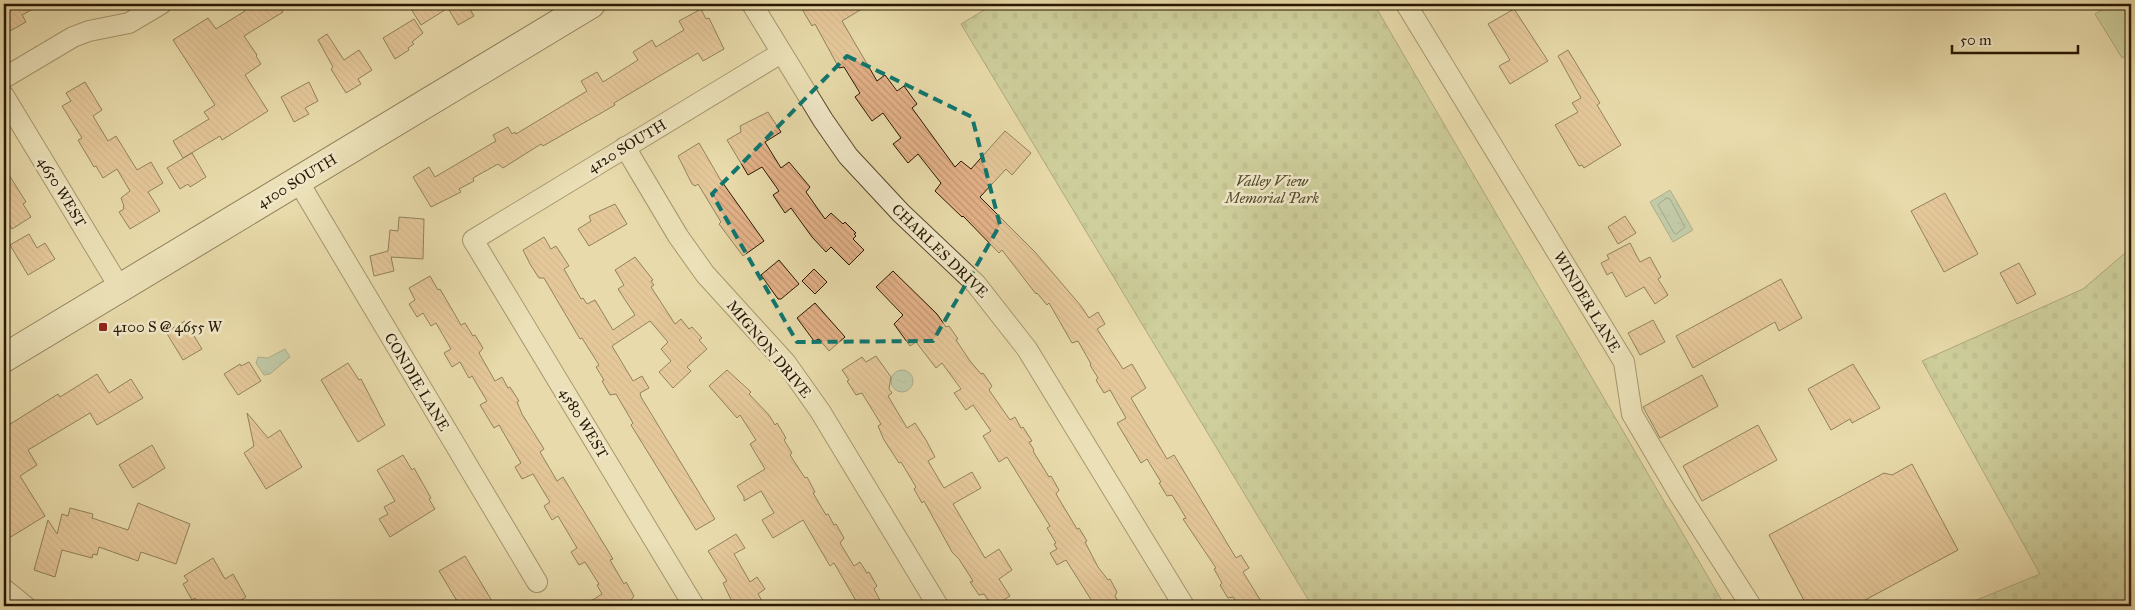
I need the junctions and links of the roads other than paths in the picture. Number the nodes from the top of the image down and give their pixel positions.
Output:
1 (161, 4) edge
2 (591, 4) edge
3 (752, 4) edge
4 (1406, 4) edge
5 (781, 53) junction
6 (4, 78) edge
7 (4, 96) edge
8 (625, 147) junction
9 (298, 181) junction
10 (473, 240) joint
11 (120, 288) junction
12 (4, 358) edge
13 (537, 582) dead end
14 (4, 589) edge
15 (25, 606) edge
16 (694, 606) edge
17 (938, 606) edge
18 (1184, 606) edge
19 (1751, 606) edge

1 - 6 street
2 - 9 main road, 4100 SOUTH
3 - 5 street, CHARLES DRIVE
4 - 19 street, WINDER LANE
5 - 8 street, 4120 SOUTH
5 - 18 street, CHARLES DRIVE
7 - 11 street, 4650 WEST
8 - 10 street, 4120 SOUTH
8 - 17 street, MIGNON DRIVE
9 - 11 main road, 4100 SOUTH
9 - 13 street, CONDIE LANE
10 - 16 street, 4580 WEST
11 - 12 main road, 4100 SOUTH
14 - 15 street

